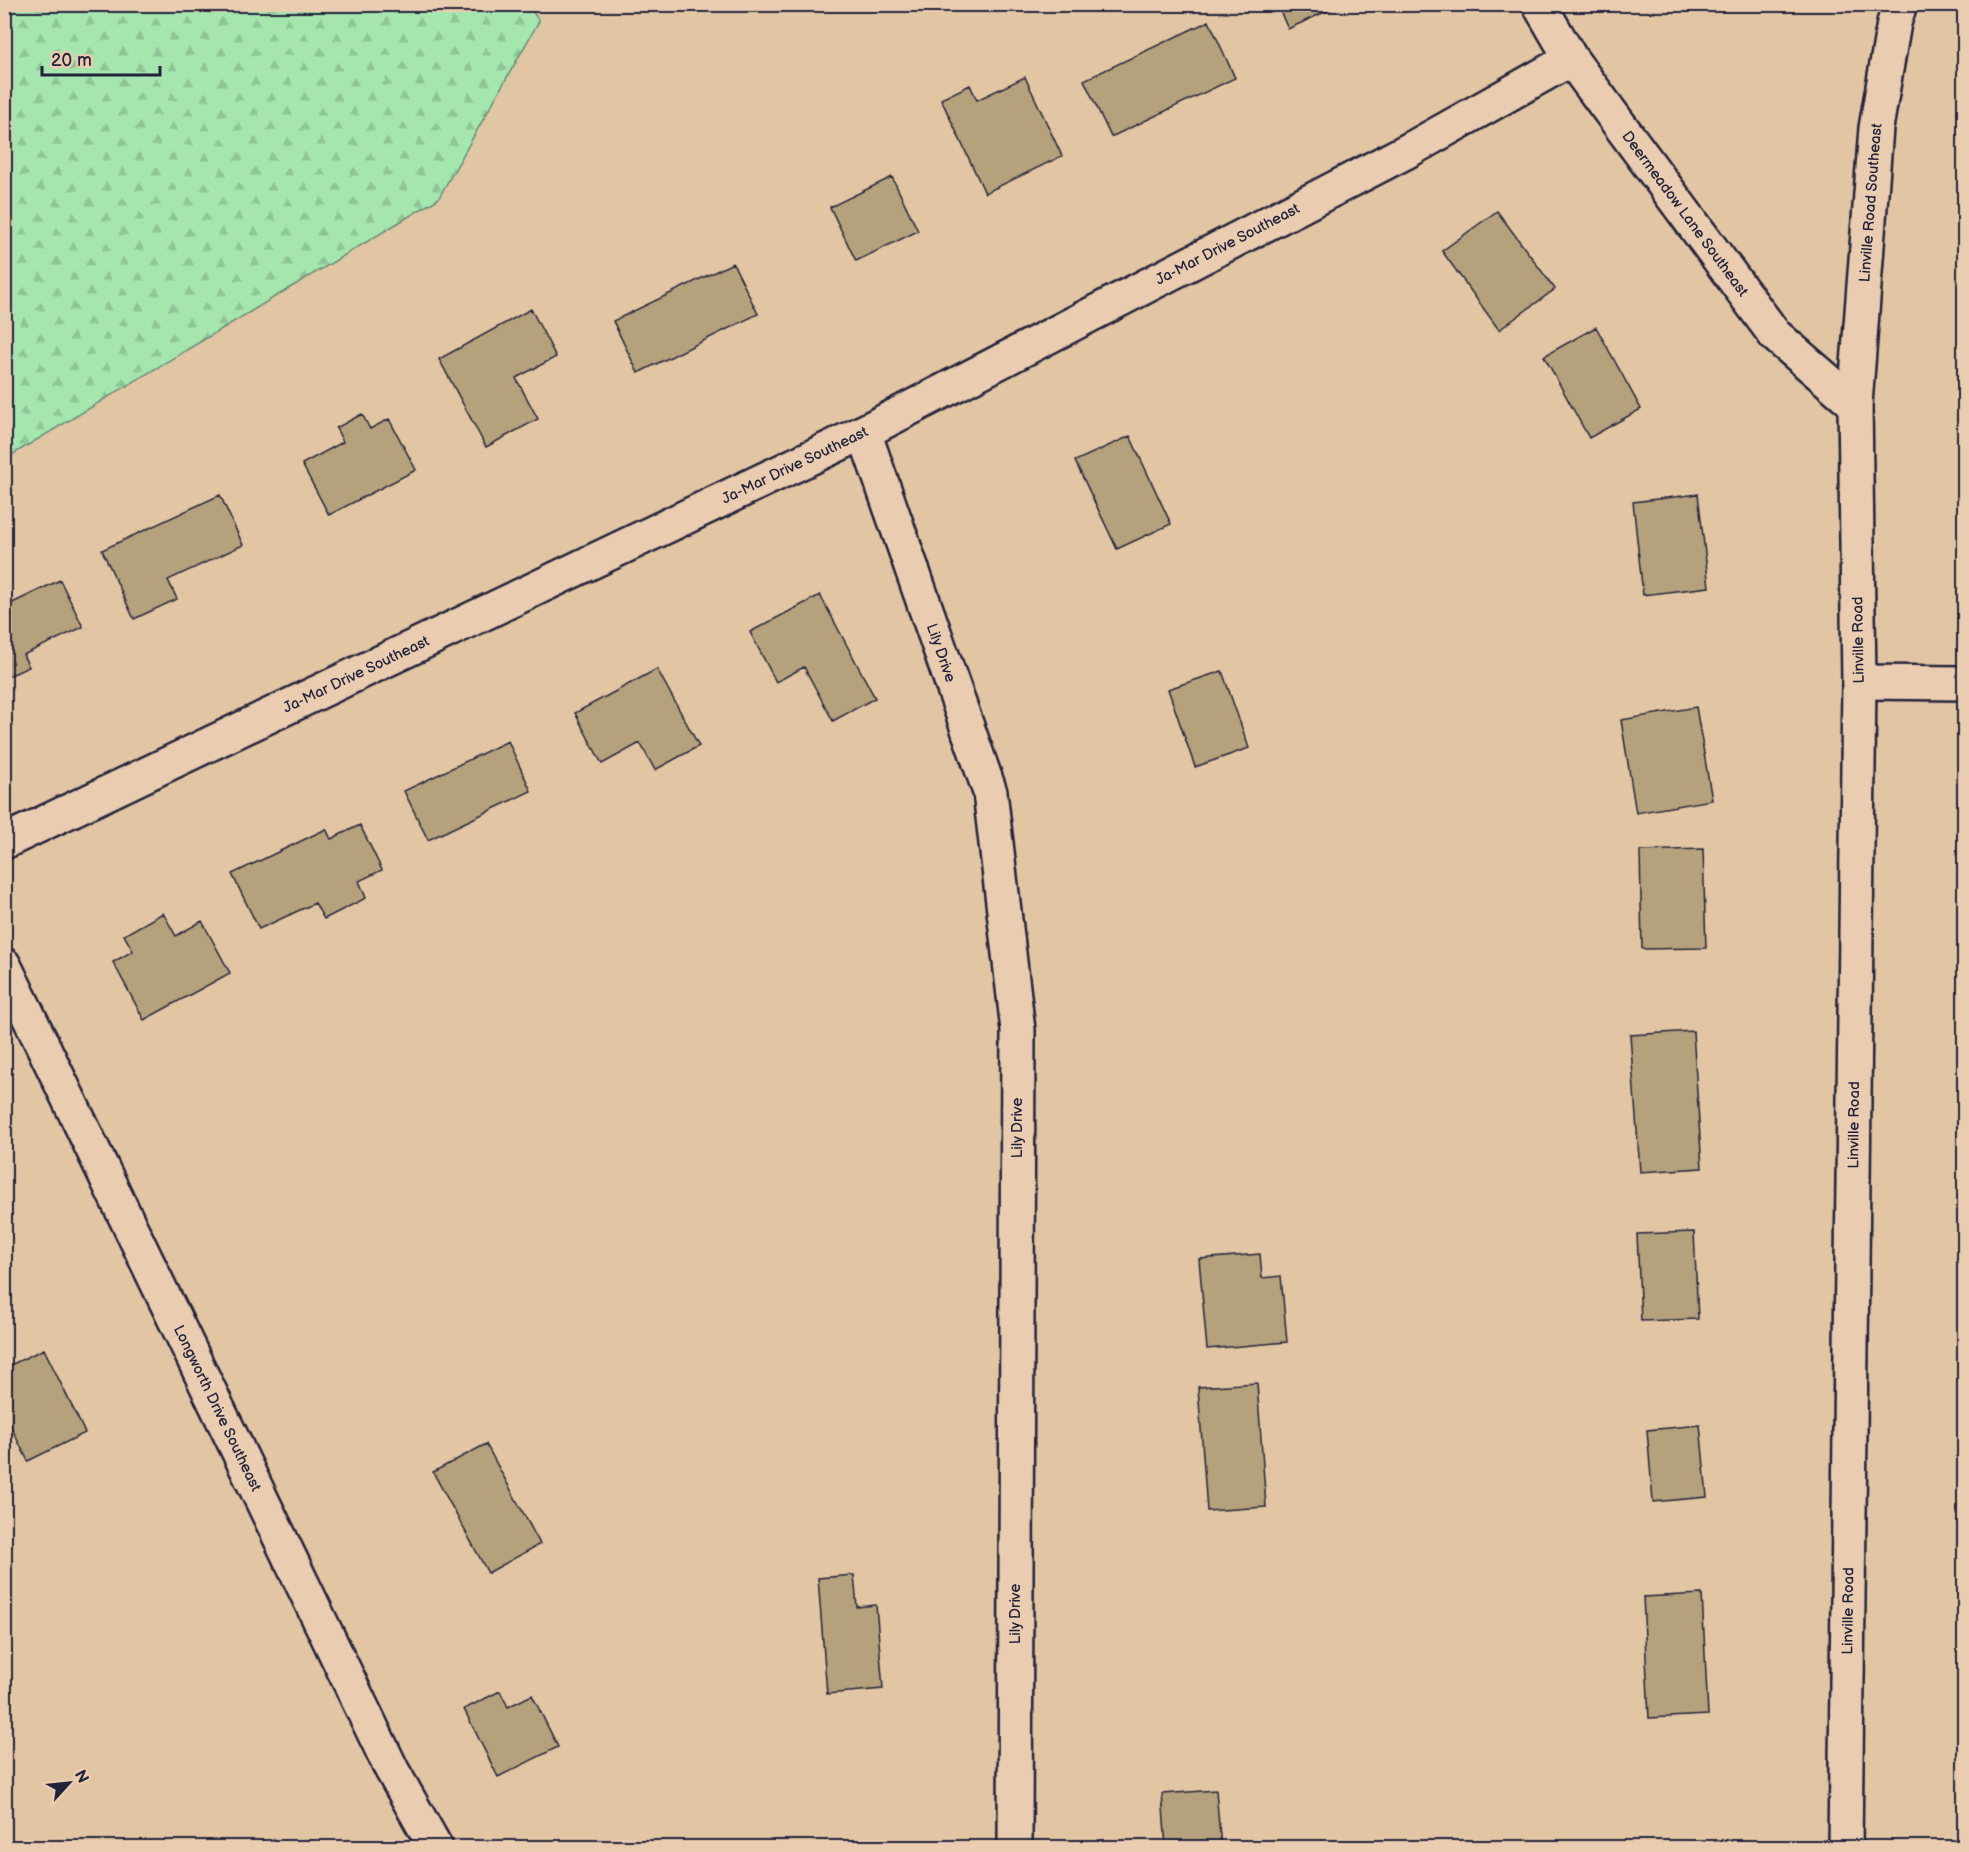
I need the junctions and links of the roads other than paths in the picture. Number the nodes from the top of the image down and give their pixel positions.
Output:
1 (1539, 4) edge
2 (1900, 4) edge
3 (1570, 59) junction
4 (1855, 404) junction
5 (864, 432) junction
6 (1858, 682) junction
7 (1965, 683) edge
8 (4, 842) edge
9 (4, 965) edge
10 (436, 1848) edge
11 (1015, 1848) edge
12 (1845, 1848) edge

1 - 3 street, Deermeadow Lane Southeast
2 - 4 street, Linville Road Southeast
3 - 4 street, Deermeadow Lane Southeast
3 - 5 street, Ja-Mar Drive Southeast
4 - 6 street, Linville Road
5 - 8 street, Ja-Mar Drive Southeast
5 - 11 street, Lily Drive
6 - 7 street
6 - 12 street, Linville Road
9 - 10 street, Longworth Drive Southeast

